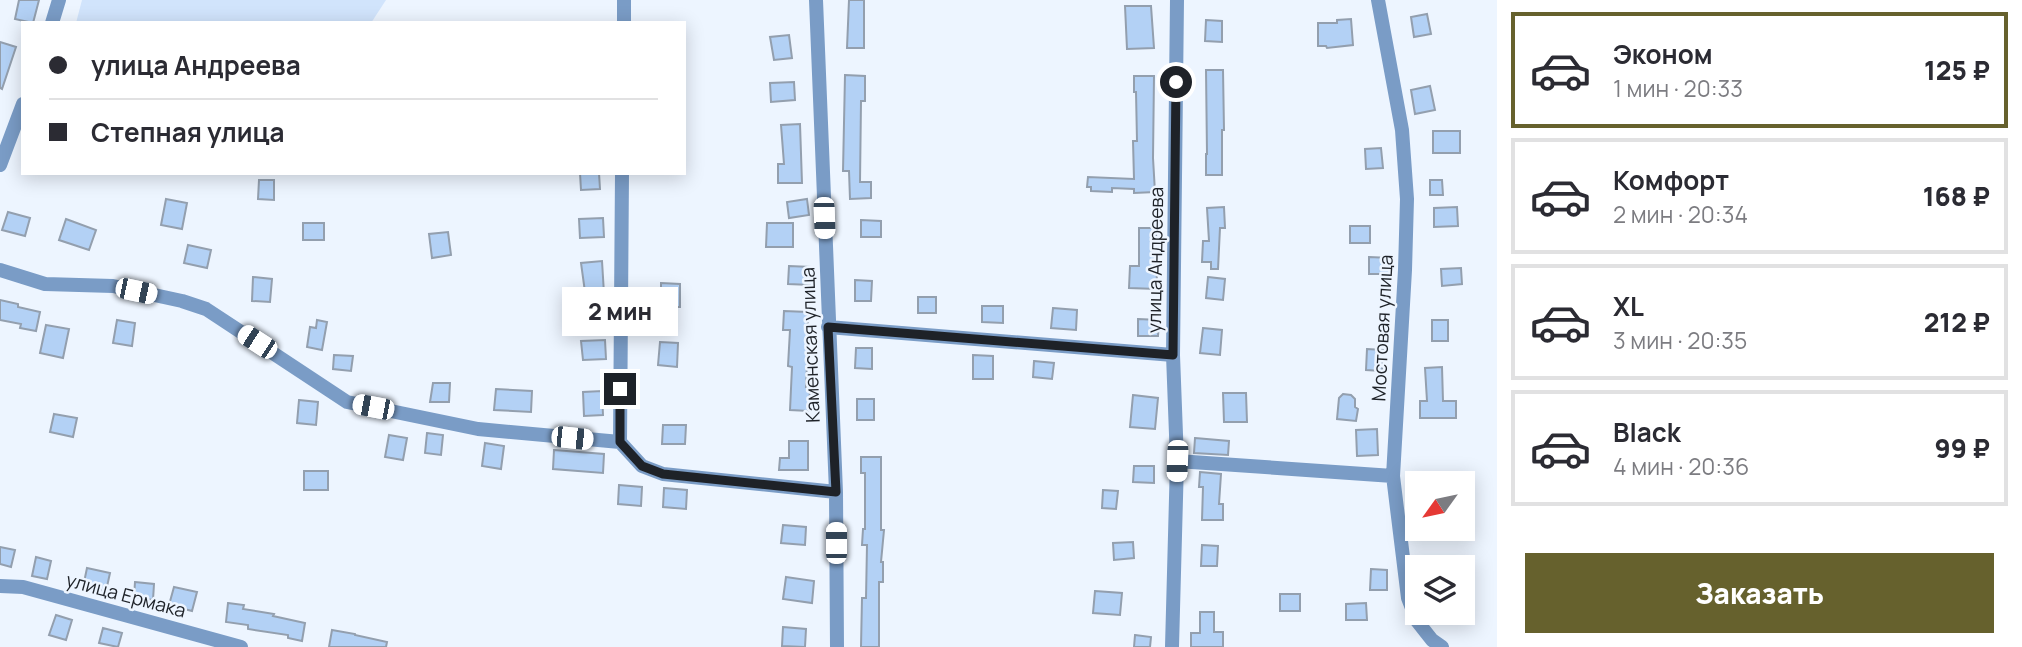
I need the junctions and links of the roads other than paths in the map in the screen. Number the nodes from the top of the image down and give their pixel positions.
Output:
1 (59, 0) edge
2 (624, 0) edge
3 (816, 0) edge
4 (1177, 0) edge
5 (1378, 0) edge
6 (52, 21) edge
7 (624, 21) edge
8 (21, 109) edge
9 (0, 165) edge
10 (622, 175) edge
11 (0, 270) edge
12 (828, 327) junction
13 (1173, 355) junction
14 (620, 442) junction
15 (1177, 461) junction
16 (1393, 476) junction
17 (836, 492) junction
18 (0, 586) edge
19 (241, 647) edge
20 (837, 647) edge
21 (1172, 647) edge
22 (1442, 647) edge

1 - 6 street
2 - 7 street
3 - 12 street, Каменская улица
4 - 13 street, улица Андреева
5 - 16 street, Мостовая улица
8 - 9 street
10 - 14 street
11 - 14 street
12 - 13 street
12 - 17 street, Каменская улица
13 - 15 street, улица Андреева
14 - 17 street
15 - 16 street
15 - 21 street, улица Андреева
16 - 22 street, Мостовая улица
17 - 20 street, Каменская улица
18 - 19 street, улица Ермака

